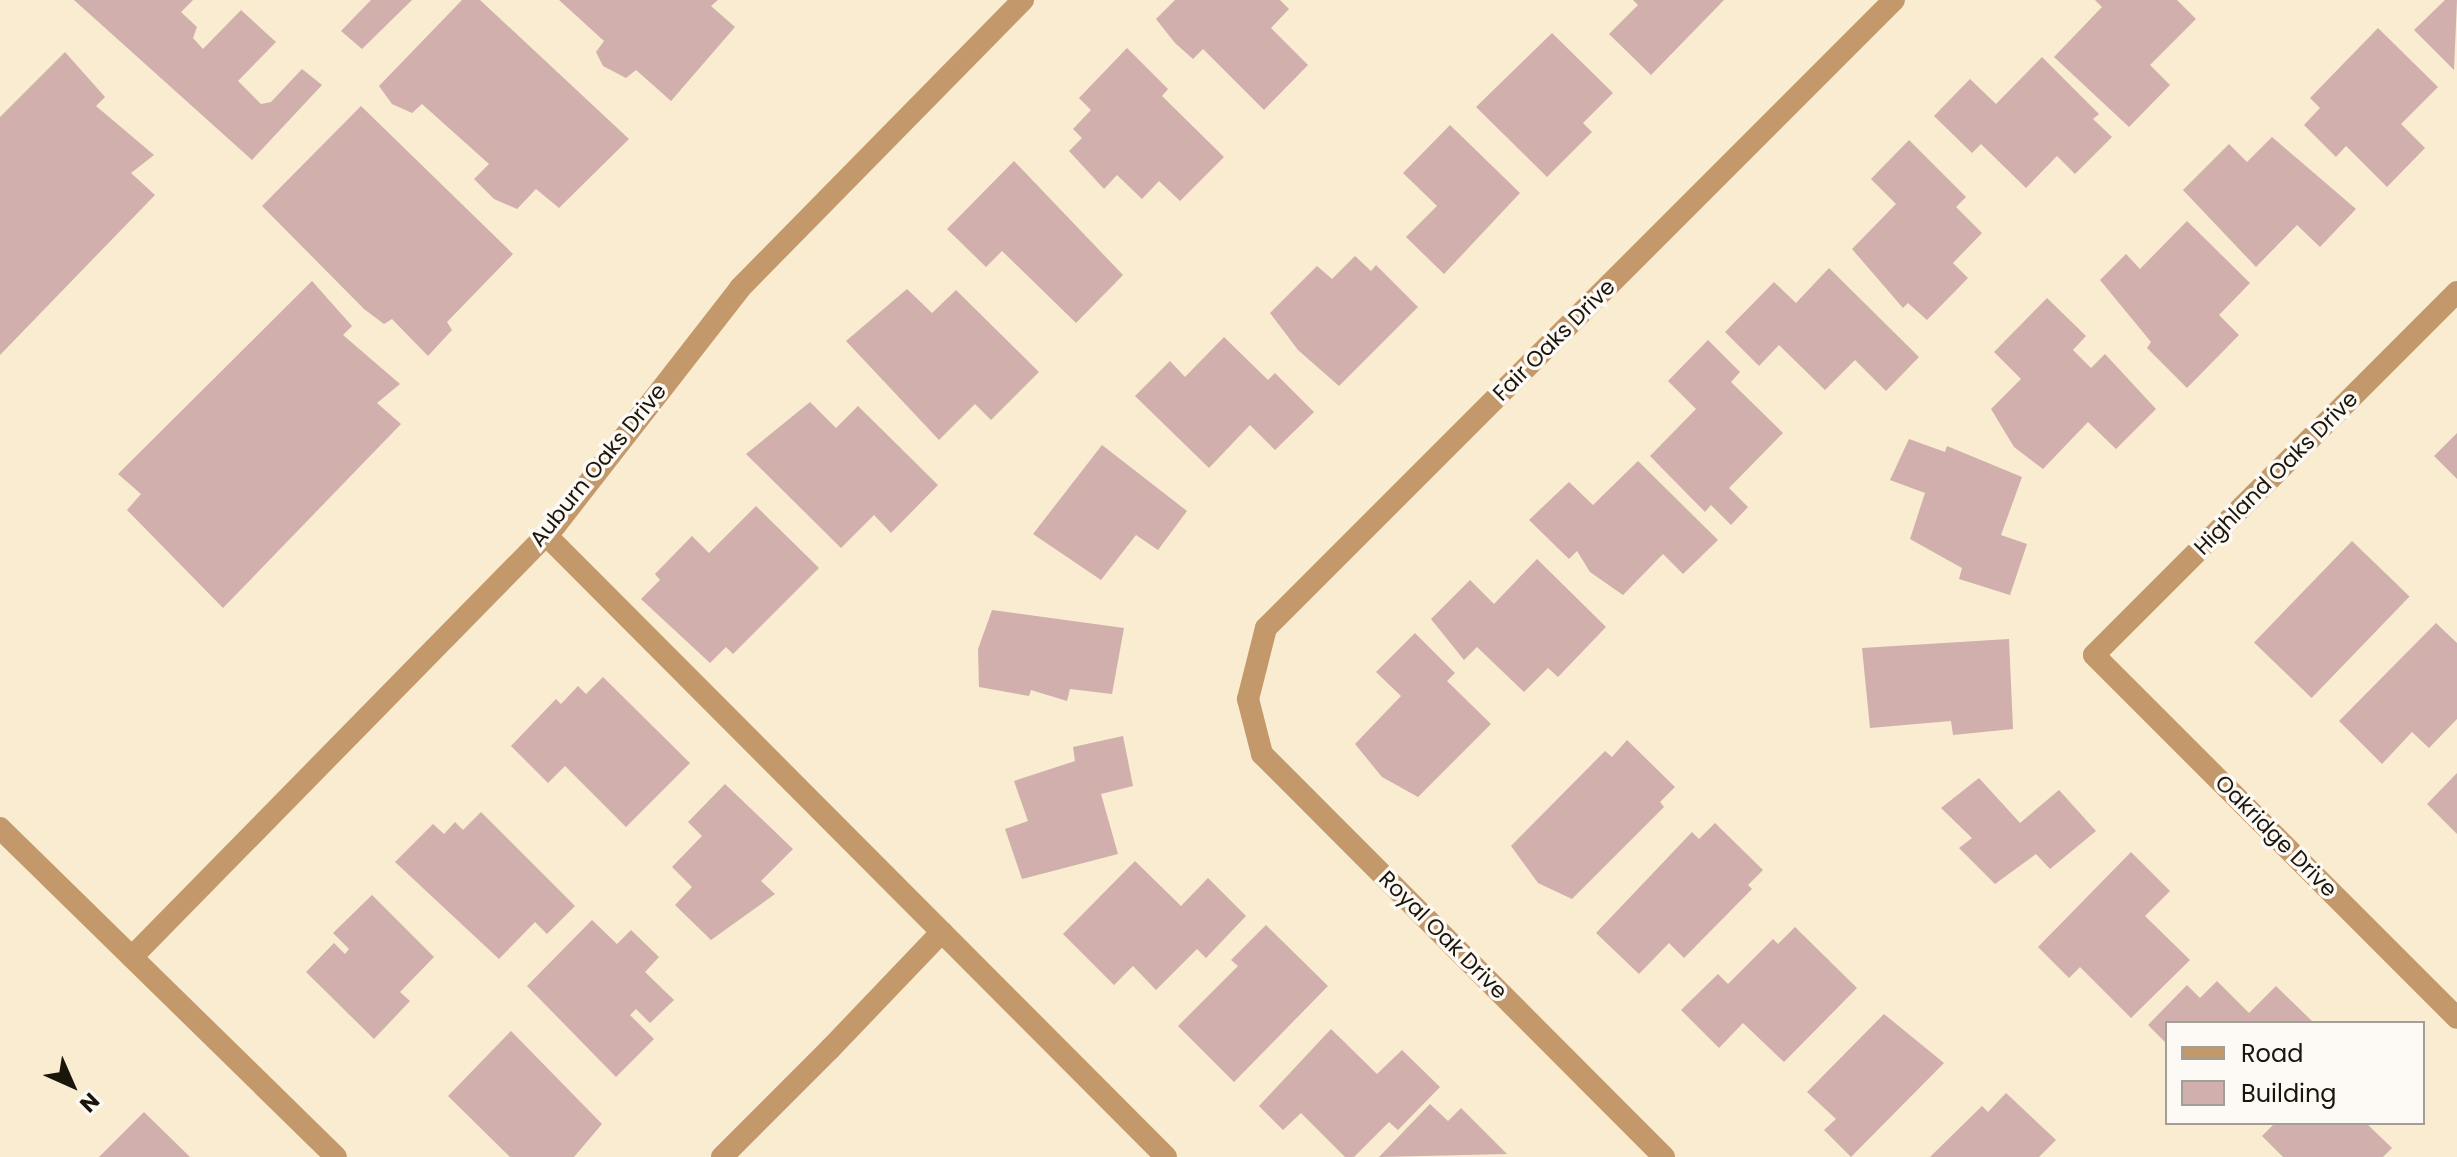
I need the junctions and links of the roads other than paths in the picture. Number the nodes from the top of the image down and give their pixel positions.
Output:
1 (1023, 0) edge
2 (1894, 0) edge
3 (2457, 292) edge
4 (546, 535) junction
5 (2094, 655) joint
6 (1248, 699) joint
7 (0, 828) edge
8 (942, 932) junction
9 (132, 957) junction
10 (2457, 1018) edge
11 (336, 1157) edge
12 (722, 1157) edge
13 (1166, 1157) edge
14 (1664, 1157) edge

1 - 4 street, Auburn Oaks Drive
2 - 6 street, Fair Oaks Drive
3 - 5 street, Highland Oaks Drive
4 - 8 street
4 - 9 street, Auburn Oaks Drive
5 - 10 street, Oakridge Drive
6 - 14 street, Royal Oak Drive
7 - 9 street
8 - 12 street
8 - 13 street
9 - 11 street

